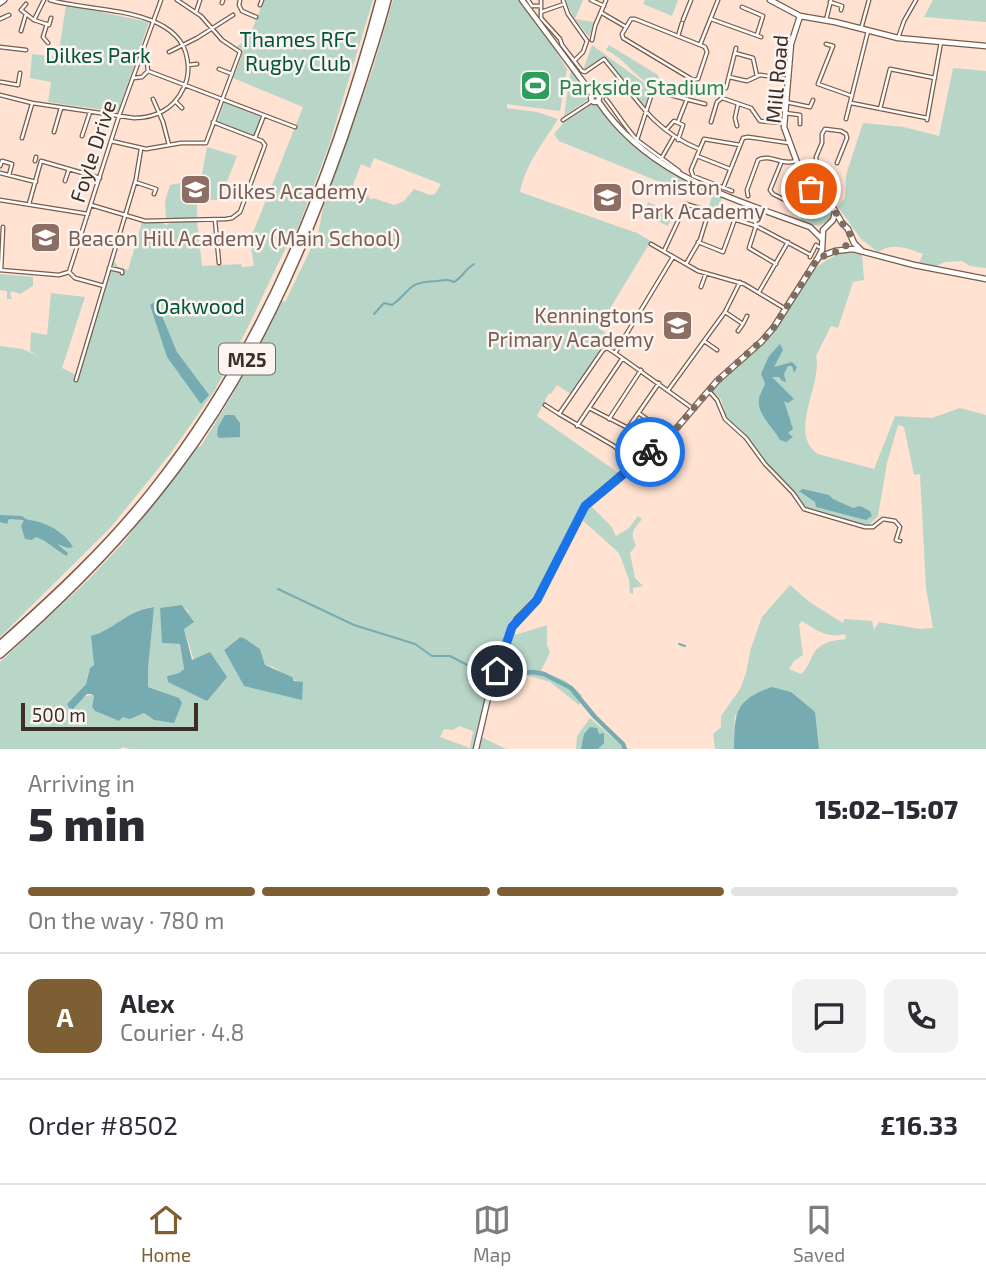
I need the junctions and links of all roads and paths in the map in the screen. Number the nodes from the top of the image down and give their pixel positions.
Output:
1 (44, 0) edge
2 (50, 0) edge
3 (161, 0) edge
4 (177, 0) edge
5 (200, 0) edge
6 (240, 0) edge
7 (262, 0) edge
8 (379, 0) edge
9 (389, 0) edge
10 (522, 0) edge
11 (528, 0) edge
12 (541, 0) edge
13 (591, 0) edge
14 (606, 0) edge
15 (691, 0) edge
16 (718, 0) edge
17 (770, 0) edge
18 (869, 0) edge
19 (916, 0) edge
20 (62, 1) edge
21 (831, 1) edge
22 (564, 2) edge
23 (26, 4) dead end
24 (260, 5) dead end
25 (541, 6) junction
26 (604, 6) junction
27 (742, 7) dead end
28 (841, 10) dead end
29 (196, 12) junction
30 (541, 12) junction
31 (601, 12) junction
32 (26, 14) junction
33 (9, 15) dead end
34 (233, 15) dead end
35 (800, 16) junction
36 (256, 17) dead end
37 (51, 18) dead end
38 (0, 19) edge
39 (711, 19) junction
40 (34, 20) junction
41 (826, 20) junction
42 (153, 21) junction
43 (47, 24) junction
44 (626, 27) junction
45 (212, 29) junction
46 (861, 29) junction
47 (868, 30) junction
48 (21, 31) dead end
49 (678, 36) junction
50 (898, 38) junction
51 (592, 40) dead end
52 (941, 42) junction
53 (48, 43) dead end
54 (826, 44) dead end
55 (700, 45) junction
56 (183, 46) junction
57 (986, 46) edge
58 (0, 47) edge
59 (26, 50) dead end
60 (169, 52) dead end
61 (140, 57) junction
62 (575, 60) junction
63 (197, 64) dead end
64 (188, 65) junction
65 (219, 69) dead end
66 (148, 71) junction
67 (20, 74) dead end
68 (232, 74) junction
69 (757, 76) junction
70 (729, 77) junction
71 (133, 78) junction
72 (935, 78) junction
73 (788, 79) junction
74 (621, 80) junction
75 (0, 83) edge
76 (185, 84) junction
77 (726, 88) dead end
78 (0, 95) edge
79 (852, 96) junction
80 (223, 98) junction
81 (595, 98) junction
82 (153, 99) dead end
83 (606, 99) dead end
84 (687, 99) junction
85 (813, 100) dead end
86 (175, 101) junction
87 (786, 102) junction
88 (32, 103) junction
89 (850, 103) junction
90 (705, 104) dead end
91 (738, 104) junction
92 (61, 107) junction
93 (810, 107) junction
94 (182, 108) dead end
95 (880, 109) junction
96 (90, 112) junction
97 (646, 112) junction
98 (159, 113) junction
99 (785, 113) junction
100 (808, 113) dead end
101 (265, 114) junction
102 (120, 116) junction
103 (846, 119) dead end
104 (563, 120) dead end
105 (213, 122) junction
106 (678, 122) junction
107 (711, 122) dead end
108 (784, 123) junction
109 (800, 124) dead end
110 (737, 126) dead end
111 (295, 127) dead end
112 (665, 131) junction
113 (54, 132) dead end
114 (82, 136) dead end
115 (673, 137) junction
116 (22, 138) dead end
117 (255, 138) junction
118 (637, 140) junction
119 (678, 140) junction
120 (111, 141) junction
121 (789, 144) junction
122 (170, 145) junction
123 (740, 145) junction
124 (141, 149) junction
125 (699, 149) junction
126 (696, 156) junction
127 (36, 159) dead end
128 (661, 159) junction
129 (41, 161) junction
130 (796, 161) junction
131 (781, 163) junction
132 (836, 163) dead end
133 (0, 166) edge
134 (69, 169) junction
135 (730, 169) junction
136 (679, 171) dead end
137 (0, 173) edge
138 (9, 175) junction
139 (100, 178) junction
140 (802, 178) junction
141 (66, 181) dead end
142 (36, 182) junction
143 (135, 182) junction
144 (723, 188) junction
145 (811, 189) junction
146 (732, 191) dead end
147 (154, 194) dead end
148 (748, 196) dead end
149 (0, 200) edge
150 (791, 203) dead end
151 (29, 204) junction
152 (91, 205) junction
153 (811, 210) dead end
154 (709, 211) junction
155 (835, 213) junction
156 (88, 214) junction
157 (125, 216) junction
158 (735, 219) junction
159 (215, 220) junction
160 (842, 223) junction
161 (827, 225) junction
162 (756, 226) junction
163 (3, 227) dead end
164 (810, 227) junction
165 (850, 235) junction
166 (109, 239) dead end
167 (118, 241) junction
168 (698, 242) junction
169 (788, 242) junction
170 (821, 243) junction
171 (651, 244) dead end
172 (128, 245) dead end
173 (842, 250) junction
174 (664, 251) junction
175 (835, 251) junction
176 (862, 251) junction
177 (673, 257) junction
178 (818, 258) junction
179 (219, 263) dead end
180 (686, 264) junction
181 (776, 264) junction
182 (109, 268) junction
183 (0, 270) edge
184 (122, 271) dead end
185 (69, 272) junction
186 (706, 274) junction
187 (986, 279) edge
188 (740, 282) junction
189 (104, 286) junction
190 (701, 288) dead end
191 (758, 292) junction
192 (784, 308) junction
193 (725, 312) junction
194 (747, 316) dead end
195 (743, 324) junction
196 (738, 331) dead end
197 (704, 341) junction
198 (717, 350) dead end
199 (615, 353) junction
200 (623, 358) junction
201 (641, 370) junction
202 (76, 380) dead end
203 (659, 383) junction
204 (669, 389) junction
205 (708, 390) junction
206 (545, 405) dead end
207 (589, 408) junction
208 (693, 408) junction
209 (638, 413) junction
210 (559, 414) junction
211 (609, 419) junction
212 (651, 422) dead end
213 (577, 426) junction
214 (634, 463) junction
215 (900, 541) dead end
216 (0, 645) edge
217 (0, 654) edge
218 (476, 749) edge

1 - 40 street
2 - 20 street
3 - 42 street, Foyle Drive
4 - 29 street
5 - 29 street
6 - 36 street
7 - 24 street
8 - 216 highway, M25
9 - 217 highway, M25
10 - 81 street
11 - 25 street
12 - 25 street
13 - 26 street
14 - 26 street
15 - 49 street
16 - 39 street
17 - 35 street
18 - 46 street
19 - 50 street
20 - 42 street
21 - 28 street
21 - 41 street
22 - 30 street
22 - 62 street
23 - 32 street
25 - 30 street
26 - 31 street
27 - 39 street
29 - 45 street
30 - 62 street
31 - 44 street
31 - 51 street
32 - 40 street
32 - 48 street
33 - 38 street
34 - 45 street
35 - 41 street
35 - 73 street, Mill Road
37 - 43 street
39 - 55 street
40 - 43 street
41 - 46 street
42 - 56 street
42 - 61 street, Foyle Drive
43 - 53 street
44 - 49 street
44 - 55 street
45 - 56 street
45 - 68 street
46 - 47 street
47 - 50 street
47 - 79 street
49 - 55 street
50 - 52 street
52 - 57 street
52 - 72 street
54 - 79 street
56 - 60 street
56 - 64 street
58 - 59 street
61 - 66 street
61 - 71 street, Foyle Drive
62 - 74 street
63 - 64 street
64 - 76 street
65 - 68 street
66 - 71 street
66 - 76 street
67 - 75 street
68 - 80 street
69 - 70 street
69 - 70 street
69 - 73 street
70 - 77 street
71 - 102 street, Foyle Drive
72 - 95 street
72 - 95 street
73 - 87 street, Mill Road
74 - 81 street
74 - 97 street
76 - 80 street
76 - 86 street
78 - 88 street
79 - 89 street
80 - 101 street
80 - 105 street
81 - 104 street
81 - 164 street
82 - 98 street
83 - 118 street
84 - 90 street
84 - 97 street
84 - 106 street
85 - 93 street
86 - 94 street
86 - 98 street
87 - 93 street
87 - 99 street, Mill Road
88 - 92 street
88 - 116 street
89 - 95 street
89 - 103 street
91 - 107 street
91 - 108 street
91 - 110 street
92 - 96 street
92 - 113 street
93 - 100 street
96 - 102 street
96 - 114 street
97 - 112 street
97 - 118 street
98 - 102 street
98 - 122 street
99 - 108 street, Mill Road
99 - 109 street
101 - 111 street
101 - 117 street
102 - 120 street, Foyle Drive
105 - 117 street
105 - 122 street
106 - 112 street
106 - 119 street
108 - 121 street, Mill Road
112 - 115 street
115 - 119 street
115 - 128 street
117 - 159 street
118 - 128 street
119 - 125 street
120 - 124 street
120 - 139 street, Foyle Drive
121 - 123 street
121 - 130 street, Mill Road
122 - 124 street
123 - 125 street
123 - 135 street
124 - 143 street
125 - 126 street
126 - 135 street
126 - 144 street
127 - 129 street
128 - 136 street
129 - 134 street
129 - 142 street
130 - 131 street
130 - 140 street, Mill Road
131 - 148 street
131 - 150 street
132 - 140 street
133 - 138 street
134 - 139 street
134 - 141 street
135 - 144 street
137 - 138 street
138 - 142 street
139 - 152 street, Foyle Drive
140 - 145 street, Mill Road
142 - 151 street
143 - 147 street
143 - 157 street
144 - 146 street
145 - 153 street
145 - 155 street, Mill Road
149 - 151 street
151 - 156 street
152 - 156 street, Foyle Drive
152 - 157 street
154 - 158 street
154 - 168 street
154 - 174 street
155 - 160 street, Mill Road
155 - 161 street
156 - 185 street, Foyle Drive
157 - 159 street
157 - 167 street
158 - 162 street
158 - 168 street
159 - 179 street
160 - 161 street
160 - 165 street
161 - 164 street
161 - 170 street
162 - 169 street
162 - 181 street
163 - 183 street
164 - 170 street
165 - 173 street
165 - 176 street
166 - 167 street
167 - 172 street
167 - 182 street
168 - 180 street
169 - 170 street
169 - 181 street
170 - 175 street
170 - 178 street
171 - 174 street
173 - 175 street
173 - 176 street
174 - 177 street
175 - 178 street
176 - 187 street
177 - 180 street
177 - 199 street
178 - 192 street
180 - 186 street
181 - 191 street
182 - 184 street
182 - 189 street
183 - 185 street
185 - 189 street
186 - 188 street
186 - 190 street
188 - 191 street
188 - 193 street
189 - 202 street
191 - 192 street
192 - 205 street
193 - 195 street
193 - 197 street
194 - 195 street
195 - 196 street
197 - 198 street
197 - 204 street
199 - 200 street
199 - 210 street
200 - 201 street
200 - 207 street
201 - 203 street
201 - 211 street
203 - 204 street
203 - 209 street
204 - 208 street
205 - 208 street
205 - 215 street
206 - 210 street
207 - 211 street
207 - 213 street
208 - 214 street
209 - 211 street
209 - 212 street
210 - 213 street
213 - 214 street
214 - 218 street

